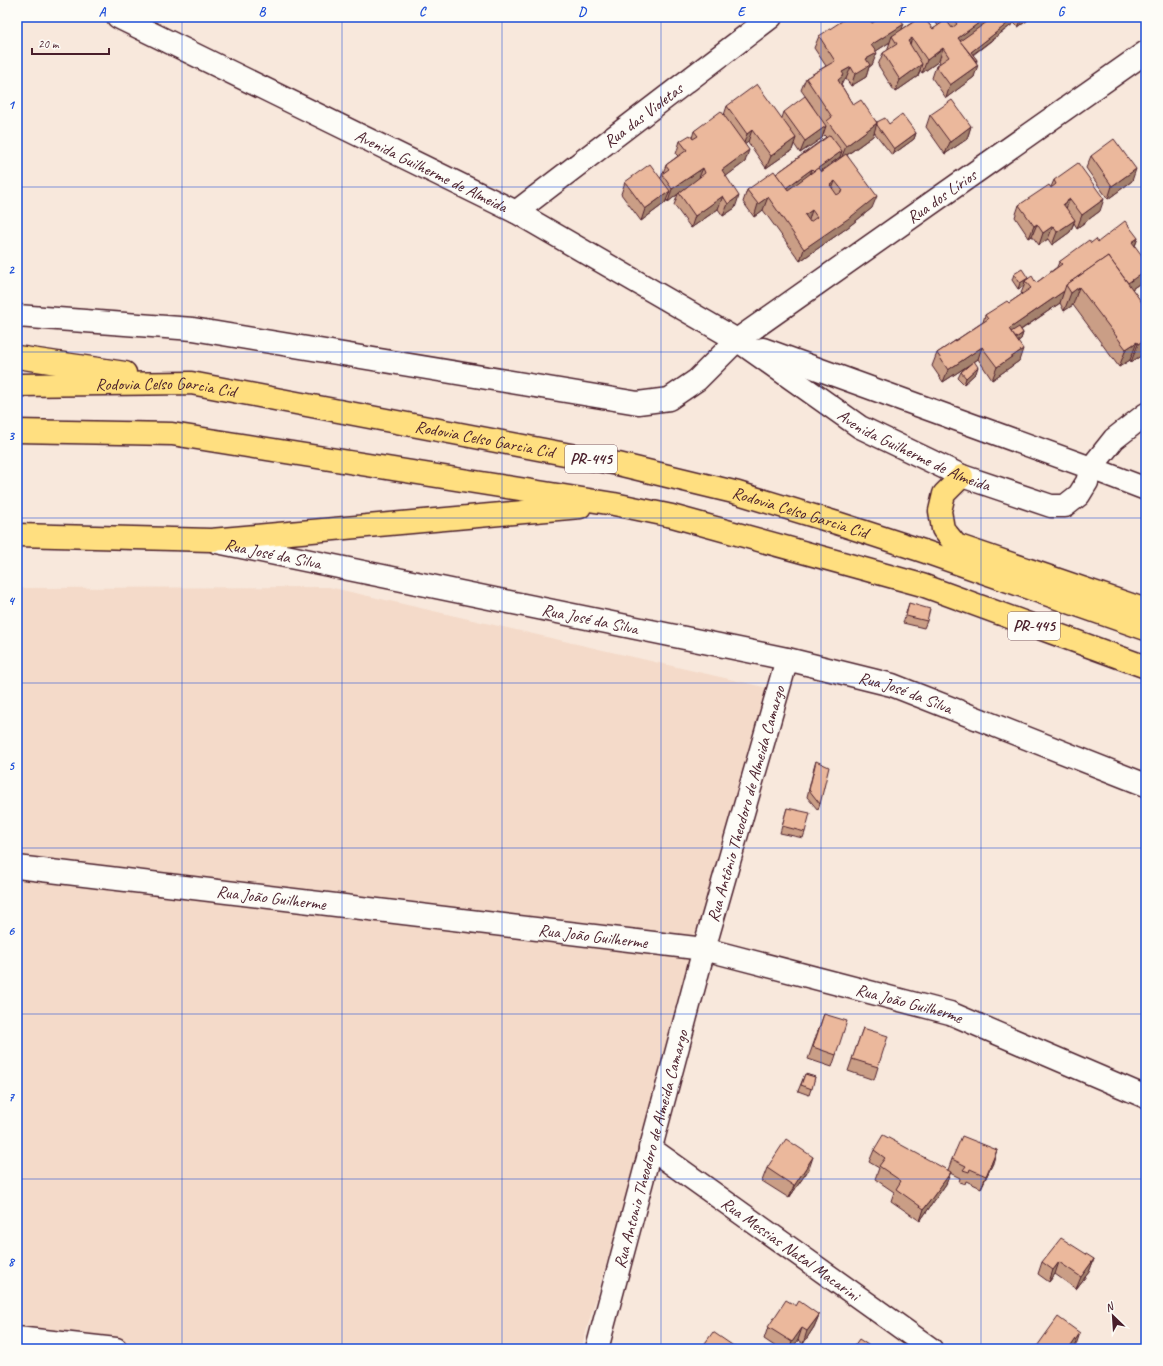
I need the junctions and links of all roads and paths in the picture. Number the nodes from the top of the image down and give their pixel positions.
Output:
1 (118, 17) edge
2 (761, 19) edge
3 (1146, 52) edge
4 (516, 212) junction
5 (17, 316) edge
6 (737, 340) junction
7 (17, 357) edge
8 (192, 383) junction
9 (17, 385) edge
10 (1146, 414) edge
11 (17, 430) edge
12 (1091, 468) junction
13 (962, 476) junction
14 (1146, 489) edge
15 (614, 504) junction
16 (17, 535) edge
17 (211, 540) junction
18 (1146, 610) edge
19 (1146, 629) edge
20 (787, 660) junction
21 (1146, 668) edge
22 (1146, 785) edge
23 (17, 867) edge
24 (704, 949) junction
25 (1146, 1097) edge
26 (650, 1148) junction
27 (17, 1338) edge
28 (116, 1349) edge
29 (596, 1349) edge
30 (931, 1349) edge

1 - 4 street, Avenida Guilherme de Almeida
2 - 4 street, Rua das Violetas
3 - 6 street, Rua dos Lírios
4 - 6 street, Avenida Guilherme de Almeida
5 - 6 street, Rua dos Lírios
6 - 12 street, Avenida Guilherme de Almeida
6 - 13 street, Avenida Guilherme de Almeida
7 - 8 highway
8 - 9 highway, Rodovia Celso Garcia Cid / PR-445
8 - 19 highway, Rodovia Celso Garcia Cid / PR-445
10 - 12 street
11 - 15 highway, Rodovia Celso Garcia Cid / PR-445
12 - 13 street, Avenida Guilherme de Almeida
12 - 14 street, Avenida Guilherme de Almeida
13 - 18 highway
15 - 17 highway
15 - 21 highway, Rodovia Celso Garcia Cid / PR-445
16 - 17 highway, Rua José da Silva
17 - 20 street, Rua José da Silva
20 - 22 street, Rua José da Silva
20 - 24 street, Rua Antônio Theodoro de Almeida Camargo
23 - 24 street, Rua João Guilherme
24 - 25 street, Rua João Guilherme
24 - 26 street, Rua Antonio Theodoro de Almeida Camargo
26 - 29 street, Rua Antonio Theodoro de Almeida Camargo
26 - 30 street, Rua Messias Natal Macarini
27 - 28 street

